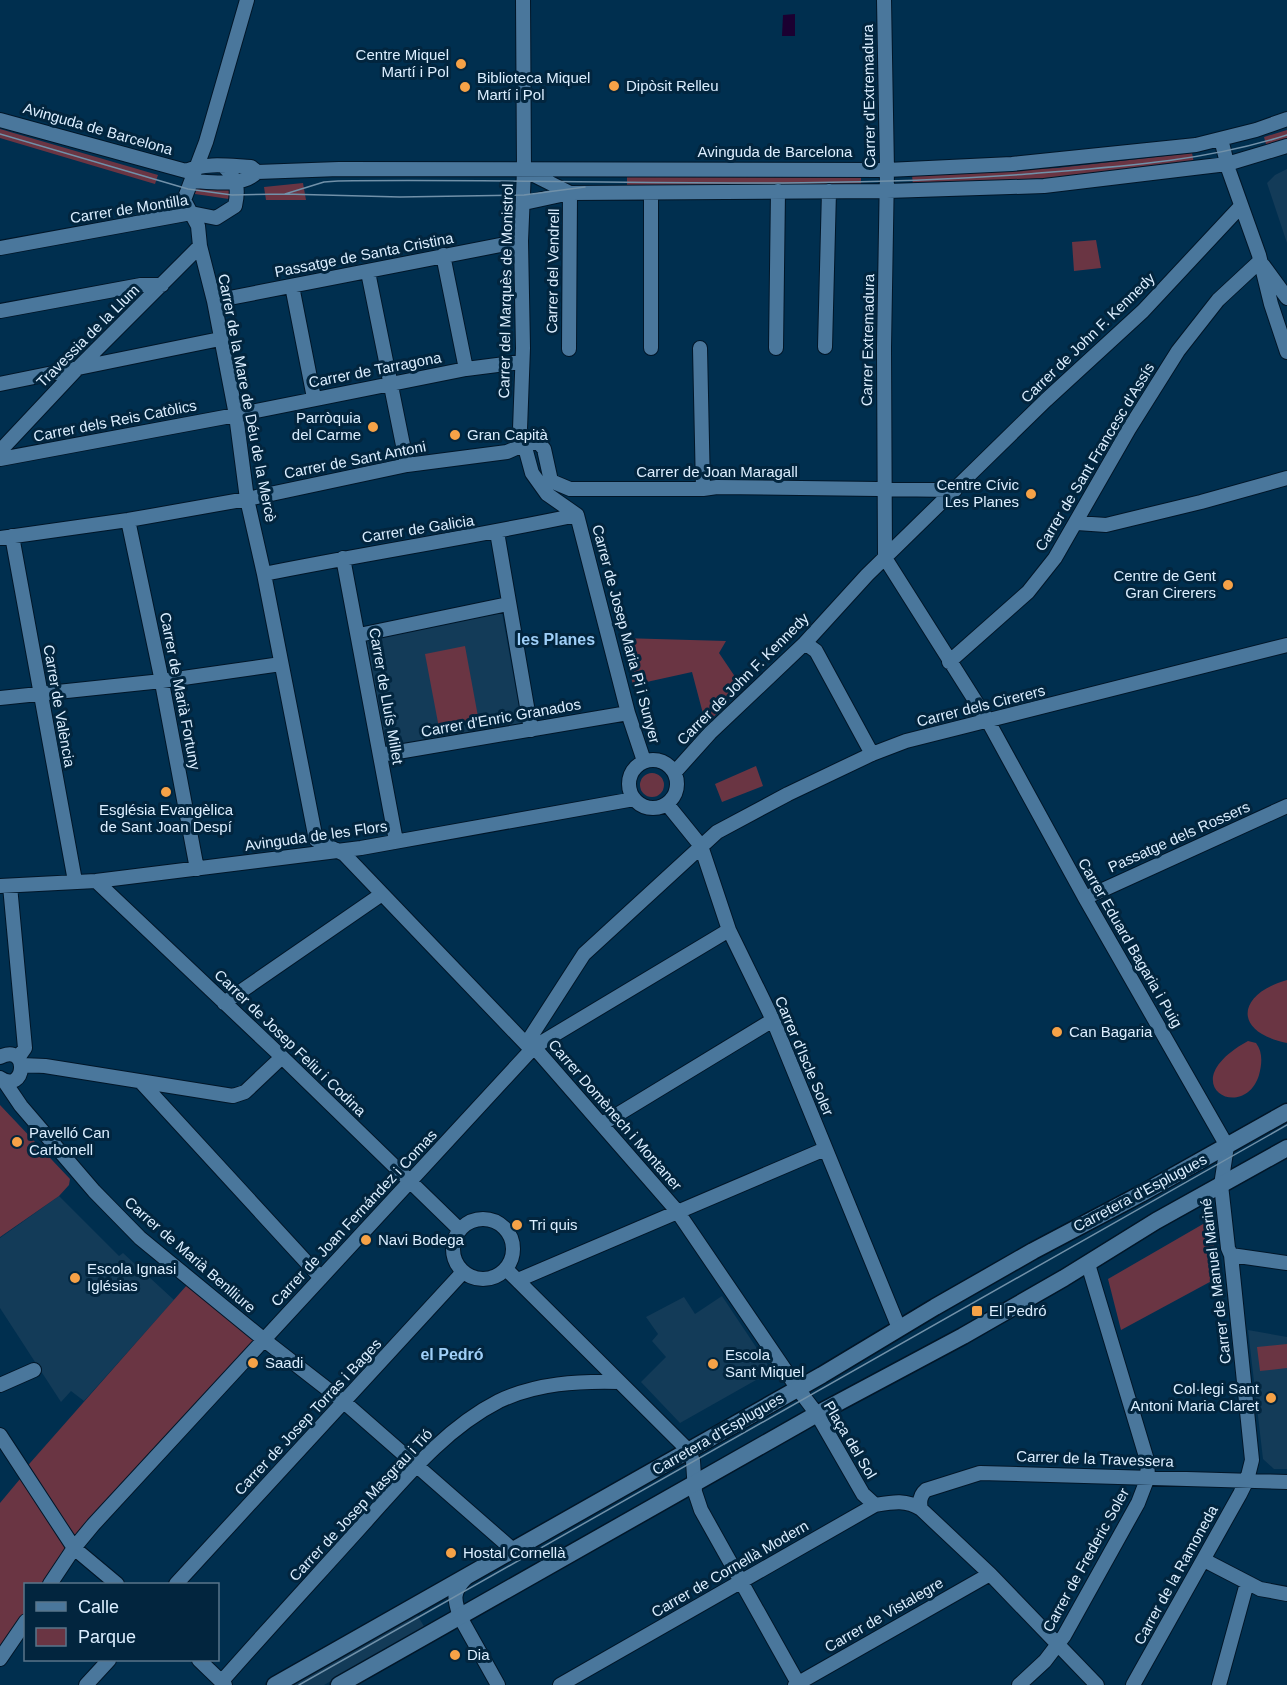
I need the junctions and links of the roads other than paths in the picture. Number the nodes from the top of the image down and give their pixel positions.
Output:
1 (247, 0) edge
2 (523, 0) edge
3 (884, 0) edge
4 (1287, 119) edge
5 (0, 120) edge
6 (1221, 139) junction
7 (1287, 146) edge
8 (1227, 164) junction
9 (223, 166) junction
10 (887, 170) junction
11 (524, 171) junction
12 (257, 172) junction
13 (192, 173) junction
14 (236, 181) junction
15 (778, 191) junction
16 (829, 191) junction
17 (887, 191) junction
18 (570, 192) junction
19 (651, 193) junction
20 (524, 203) junction
21 (1241, 206) junction
22 (191, 213) junction
23 (521, 241) junction
24 (200, 246) junction
25 (0, 248) edge
26 (443, 255) junction
27 (1260, 261) junction
28 (368, 272) junction
29 (162, 285) junction
30 (292, 286) junction
31 (1287, 297) edge
32 (214, 301) junction
33 (0, 311) edge
34 (220, 339) junction
35 (825, 347) dead end
36 (651, 348) dead end
37 (700, 348) dead end
38 (776, 348) dead end
39 (569, 349) dead end
40 (1287, 352) edge
41 (521, 362) junction
42 (466, 369) junction
43 (76, 370) junction
44 (0, 384) edge
45 (389, 384) junction
46 (314, 398) junction
47 (236, 415) junction
48 (532, 443) junction
49 (0, 451) edge
50 (0, 459) edge
51 (407, 465) junction
52 (1287, 478) edge
53 (703, 489) junction
54 (884, 490) junction
55 (955, 490) junction
56 (247, 499) junction
57 (577, 515) junction
58 (128, 520) junction
59 (1077, 523) junction
60 (497, 532) junction
61 (6, 537) edge
62 (343, 558) junction
63 (885, 558) junction
64 (264, 574) junction
65 (508, 604) junction
66 (359, 634) junction
67 (805, 643) junction
68 (1287, 645) edge
69 (949, 662) junction
70 (281, 664) junction
71 (162, 681) junction
72 (40, 693) junction
73 (0, 698) edge
74 (628, 713) junction
75 (988, 721) junction
76 (531, 730) junction
77 (380, 754) junction
78 (872, 754) junction
79 (644, 761) junction
80 (675, 772) junction
81 (634, 799) junction
82 (667, 804) junction
83 (1287, 806) edge
84 (311, 812) joint
85 (396, 841) junction
86 (701, 846) junction
87 (333, 850) junction
88 (197, 869) junction
89 (75, 881) junction
90 (96, 881) junction
91 (5, 886) edge
92 (382, 894) junction
93 (1085, 898) junction
94 (729, 930) junction
95 (224, 1002) junction
96 (773, 1020) junction
97 (530, 1045) junction
98 (282, 1057) junction
99 (0, 1058) edge
100 (20, 1062) junction
101 (2, 1079) edge
102 (141, 1082) junction
103 (1287, 1112) edge
104 (602, 1124) junction
105 (1227, 1146) junction
106 (1287, 1148) edge
107 (825, 1149) junction
108 (410, 1182) junction
109 (1221, 1185) junction
110 (677, 1211) junction
111 (460, 1230) junction
112 (1231, 1255) junction
113 (1287, 1263) edge
114 (1088, 1264) junction
115 (506, 1269) junction
116 (463, 1272) junction
117 (321, 1278) junction
118 (518, 1280) junction
119 (899, 1328) junction
120 (263, 1339) junction
121 (34, 1370) dead end
122 (619, 1382) junction
123 (0, 1385) edge
124 (798, 1389) junction
125 (344, 1402) junction
126 (817, 1414) junction
127 (0, 1435) edge
128 (689, 1451) junction
129 (417, 1466) junction
130 (1148, 1477) junction
131 (1246, 1480) junction
132 (1287, 1482) edge
133 (694, 1484) junction
134 (875, 1505) junction
135 (921, 1509) junction
136 (74, 1548) junction
137 (513, 1550) junction
138 (1204, 1560) junction
139 (990, 1574) junction
140 (468, 1576) junction
141 (741, 1582) junction
142 (51, 1583) edge
143 (116, 1583) edge
144 (177, 1583) edge
145 (1247, 1583) junction
146 (1287, 1594) edge
147 (460, 1617) junction
148 (24, 1624) edge
149 (1059, 1644) junction
150 (0, 1659) edge
151 (107, 1661) edge
152 (201, 1661) edge
153 (223, 1683) edge
154 (797, 1684) edge
155 (86, 1685) edge
156 (276, 1685) edge
157 (339, 1685) edge
158 (498, 1685) edge
159 (560, 1685) edge
160 (1019, 1685) edge
161 (1097, 1685) edge
162 (1133, 1685) edge
163 (1218, 1685) edge

1 - 13 street, Carrer de la Mare de Déu de la Mercè
2 - 11 street, Carrer del Marquès de Monistrol
3 - 10 street, Carrer d'Extremadura
4 - 6 street, Avinguda de Barcelona
5 - 13 street, Avinguda de Barcelona
6 - 8 street
6 - 10 street, Avinguda de Barcelona
7 - 8 street
8 - 17 street
8 - 21 street
9 - 12 street, Avinguda de Barcelona
9 - 13 street, Avinguda de Barcelona
9 - 14 street
10 - 11 street, Avinguda de Barcelona
10 - 17 street, Carrer d'Extremadura
11 - 12 street, Avinguda de Barcelona
11 - 18 street, Carrer del Marquès de Monistrol
11 - 20 street, Carrer del Marquès de Monistrol
12 - 14 street, Avinguda de Barcelona
13 - 14 street, Avinguda de Barcelona
13 - 22 street, Carrer de la Mare de Déu de la Mercè
14 - 22 street, Carrer de Montilla
15 - 16 street
15 - 19 street
15 - 38 street
16 - 17 street
16 - 35 street
17 - 54 street, Carrer Extremadura
18 - 19 street
18 - 20 street
18 - 39 street, Carrer del Vendrell
19 - 36 street
20 - 23 street, Carrer del Marquès de Monistrol
21 - 27 street
21 - 55 street, Carrer de John F. Kennedy
22 - 24 street, Carrer de la Mare de Déu de la Mercè
22 - 25 street, Carrer de Montilla
23 - 26 street, Passatge de Santa Cristina
23 - 41 street, Carrer del Marquès de Monistrol
24 - 29 street, Travessia de la Llum
24 - 32 street, Carrer de la Mare de Déu de la Mercè
26 - 28 street, Passatge de Santa Cristina
26 - 42 street
27 - 31 street
27 - 40 street
27 - 59 street, Carrer de Sant Francesc d'Assís
28 - 30 street, Passatge de Santa Cristina
28 - 45 street
29 - 33 street
29 - 43 street, Travessia de la Llum
30 - 32 street, Passatge de Santa Cristina
30 - 46 street
32 - 34 street, Carrer de la Mare de Déu de la Mercè
34 - 43 street
34 - 47 street, Carrer de la Mare de Déu de la Mercè
37 - 53 street
41 - 42 street, Carrer de Tarragona
41 - 48 street, Carrer del Marquès de Monistrol
42 - 45 street, Carrer de Tarragona
43 - 44 street
43 - 49 street, Travessia de la Llum
45 - 46 street, Carrer de Tarragona
45 - 51 street
46 - 47 street, Carrer de Tarragona
47 - 50 street, Carrer dels Reis Catòlics
47 - 56 street, Carrer de la Mare de Déu de la Mercè
48 - 51 street, Carrer de Sant Antoni
48 - 53 street, Carrer de Joan Maragall
48 - 57 street
51 - 56 street, Carrer de Sant Antoni
52 - 59 street
53 - 54 street, Carrer de Joan Maragall
54 - 55 street, Carrer de Joan Maragall
54 - 63 street, Carrer Extremadura
55 - 63 street, Carrer de John F. Kennedy
56 - 58 street, Carrer de Sant Antoni
56 - 64 street, Carrer de la Mare de Déu de la Mercè
57 - 60 street, Carrer de Galicia
57 - 74 street, Carrer de Josep Maria Pi i Sunyer
58 - 61 street, Carrer de Sant Antoni
58 - 71 street, Carrer de Marià Fortuny
59 - 69 street, Carrer de Sant Francesc d'Assís
60 - 62 street, Carrer de Galicia
60 - 65 street
61 - 72 street, Carrer de València
62 - 64 street, Carrer de Galicia
62 - 66 street, Carrer de Lluís Millet
63 - 67 street, Carrer de John F. Kennedy
63 - 69 street, Carrer Eduard Bagaria i Puig
64 - 70 street, Carrer de la Mare de Déu de la Mercè
65 - 66 street
65 - 76 street
66 - 77 street, Carrer de Lluís Millet
67 - 78 street
67 - 80 street, Carrer de John F. Kennedy
68 - 75 street, Carrer dels Cirerers
69 - 75 street, Carrer Eduard Bagaria i Puig
70 - 71 street
70 - 84 street, Carrer de la Mare de Déu de la Mercè
71 - 72 street
71 - 88 street, Carrer de Marià Fortuny
72 - 73 street
72 - 89 street, Carrer de València
74 - 76 street, Carrer d'Enric Granados
74 - 79 street, Carrer de Josep Maria Pi i Sunyer
75 - 78 street, Carrer dels Cirerers
75 - 93 street, Carrer Eduard Bagaria i Puig
76 - 77 street, Carrer d'Enric Granados
77 - 85 street, Carrer de Lluís Millet
78 - 86 street, Carrer dels Cirerers
79 - 80 street
79 - 81 street
80 - 82 street
81 - 82 street
81 - 85 street, Avinguda de les Flors
82 - 86 street, Carrer d'Iscle Soler
83 - 93 street, Passatge dels Rossers
84 - 87 street, Carrer Domènech i Montaner
85 - 87 street, Avinguda de les Flors
86 - 94 street, Carrer d'Iscle Soler
86 - 97 street, Carrer dels Cirerers
87 - 88 street, Avinguda de les Flors
87 - 92 street, Carrer Domènech i Montaner
88 - 90 street, Avinguda de les Flors
89 - 90 street, Avinguda de les Flors
89 - 91 street, Avinguda de les Flors
90 - 95 street, Carrer de Josep Feliu i Codina
91 - 100 street
92 - 95 street
92 - 97 street, Carrer Domènech i Montaner
93 - 105 street, Carrer Eduard Bagaria i Puig
94 - 96 street, Carrer d'Iscle Soler
94 - 97 street, Carrer de Joan Fernández i Comas
95 - 98 street, Carrer de Josep Feliu i Codina
96 - 104 street
96 - 107 street, Carrer d'Iscle Soler
97 - 104 street, Carrer Domènech i Montaner
97 - 108 street, Carrer de Joan Fernández i Comas
98 - 102 street
98 - 108 street, Carrer de Josep Feliu i Codina
99 - 100 street
100 - 101 street
100 - 102 street
101 - 120 street, Carrer de Marià Benlliure
102 - 117 street
103 - 105 street, Carretera d'Esplugues
104 - 110 street, Carrer Domènech i Montaner
105 - 109 street
105 - 119 street, Carretera d'Esplugues
106 - 109 street, Carretera d'Esplugues
107 - 110 street
107 - 119 street, Carrer d'Iscle Soler
108 - 111 street, Carrer de Josep Feliu i Codina
108 - 117 street, Carrer de Joan Fernández i Comas
109 - 112 street, Carrer de Manuel Mariné
109 - 114 street, Carretera d'Esplugues
110 - 118 street
110 - 124 street, Carrer Domènech i Montaner
111 - 115 street
111 - 116 street
112 - 113 street
112 - 131 street, Carrer de Manuel Mariné
114 - 126 street, Carretera d'Esplugues
114 - 130 street, Carrer de Frederic Soler
115 - 116 street
115 - 118 street
116 - 125 street, Carrer de Josep Torras i Bages
117 - 120 street, Carrer de Joan Fernández i Comas
118 - 122 street
119 - 124 street, Carretera d'Esplugues
120 - 125 street, Carrer de Marià Benlliure
120 - 136 street, Carrer de Joan Fernández i Comas
121 - 123 street
122 - 128 street
122 - 129 street, Carrer de Josep Masgrau i Tió
124 - 126 street, Plaça del Sol
124 - 128 street, Carretera d'Esplugues
125 - 129 street, Carrer de Marià Benlliure
125 - 144 street, Carrer de Josep Torras i Bages
126 - 133 street, Carretera d'Esplugues
126 - 134 street, Plaça del Sol
127 - 136 street
128 - 133 street
128 - 137 street, Carretera d'Esplugues
129 - 137 street, Carrer de Marià Benlliure
129 - 153 street, Carrer de Josep Masgrau i Tió
130 - 131 street, Carrer de la Travessera
130 - 135 street, Carrer de la Travessera
130 - 149 street, Carrer de Frederic Soler
131 - 132 street, Carrer de la Travessera
131 - 138 street, Carrer de la Ramoneda
133 - 141 street
133 - 147 street, Carretera d'Esplugues
134 - 135 street, Carrer de Cornellà Modern
134 - 141 street, Carrer de Cornellà Modern
135 - 139 street
136 - 142 street, Carrer de Joan Fernández i Comas
136 - 143 street
137 - 140 street, Carretera d'Esplugues
138 - 145 street
138 - 162 street, Carrer de la Ramoneda
139 - 149 street
139 - 154 street, Carrer de Vistalegre
140 - 147 street
140 - 156 street, Carretera d'Esplugues
141 - 154 street
141 - 159 street, Carrer de Cornellà Modern
145 - 146 street
145 - 163 street
147 - 157 street, Carretera d'Esplugues
147 - 158 street
148 - 150 street
149 - 160 street, Carrer de Frederic Soler
149 - 161 street
151 - 155 street
152 - 153 street

